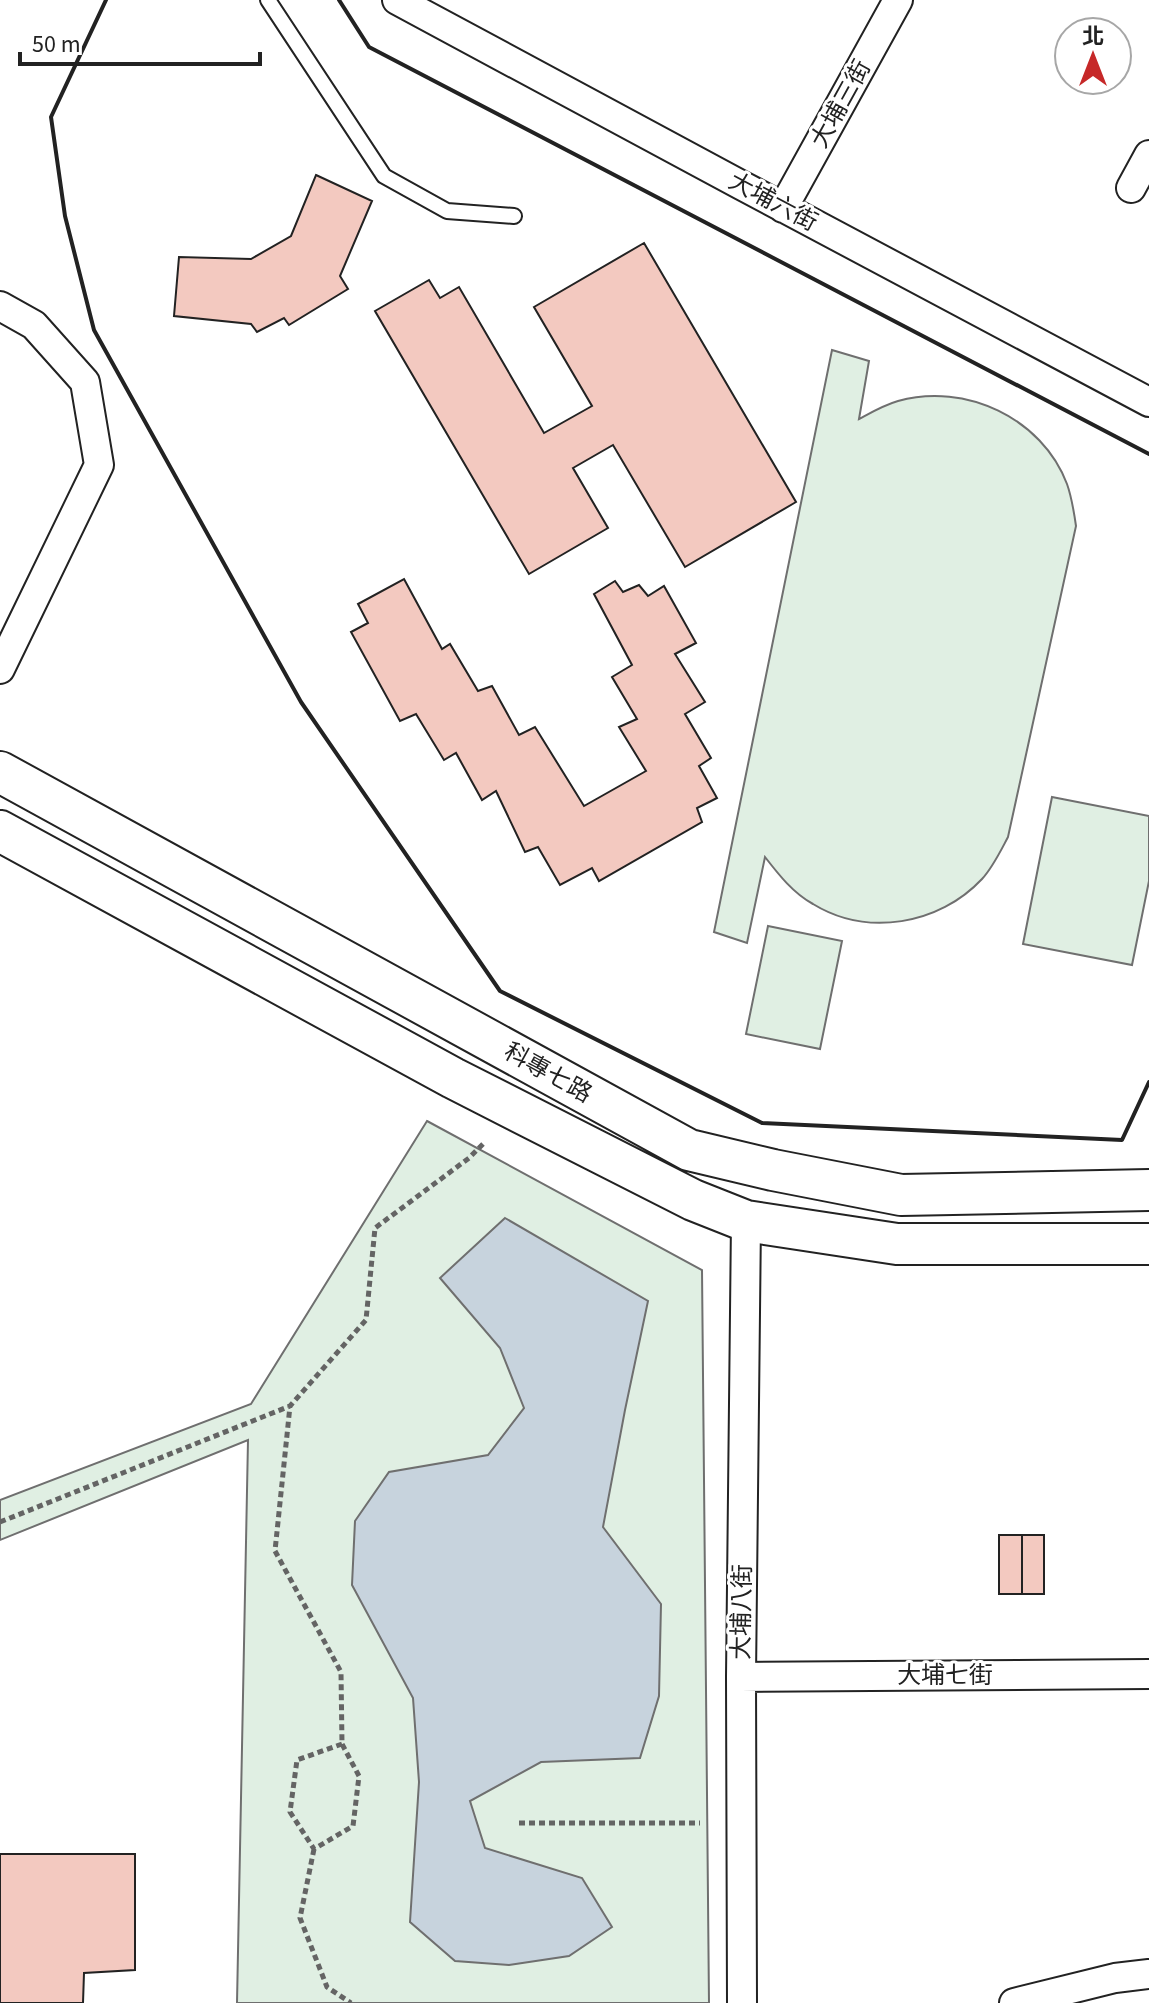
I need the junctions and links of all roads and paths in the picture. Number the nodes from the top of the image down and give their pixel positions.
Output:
1 (268, 0) edge
2 (397, 0) edge
3 (898, 0) edge
4 (1149, 155) edge
5 (1131, 188) dead end
6 (783, 208) junction
7 (514, 216) dead end
8 (0, 306) edge
9 (1149, 402) edge
10 (0, 669) edge
11 (0, 772) edge
12 (0, 831) edge
13 (485, 1142) dead end
14 (1149, 1190) edge
15 (746, 1221) junction
16 (1149, 1244) edge
17 (290, 1406) junction
18 (0, 1522) edge
19 (1149, 1674) edge
20 (741, 1677) junction
21 (342, 1744) junction
22 (519, 1823) dead end
23 (700, 1823) dead end
24 (314, 1849) junction
25 (1149, 1974) edge
26 (351, 2003) edge
27 (742, 2003) edge
28 (1014, 2003) edge

1 - 7 lane
2 - 6 street, 大埔六街
3 - 6 street, 大埔三街
4 - 5 street
6 - 9 street, 大埔六街
8 - 10 street
11 - 14 street, 科專七路
12 - 15 street, 科專七路
13 - 17 path
15 - 16 street, 科專七路
15 - 20 street, 大埔八街
17 - 18 path
17 - 21 path
19 - 20 street, 大埔七街
20 - 27 street, 大埔八街
21 - 24 path
21 - 24 path
22 - 23 path
24 - 26 path
25 - 28 street

